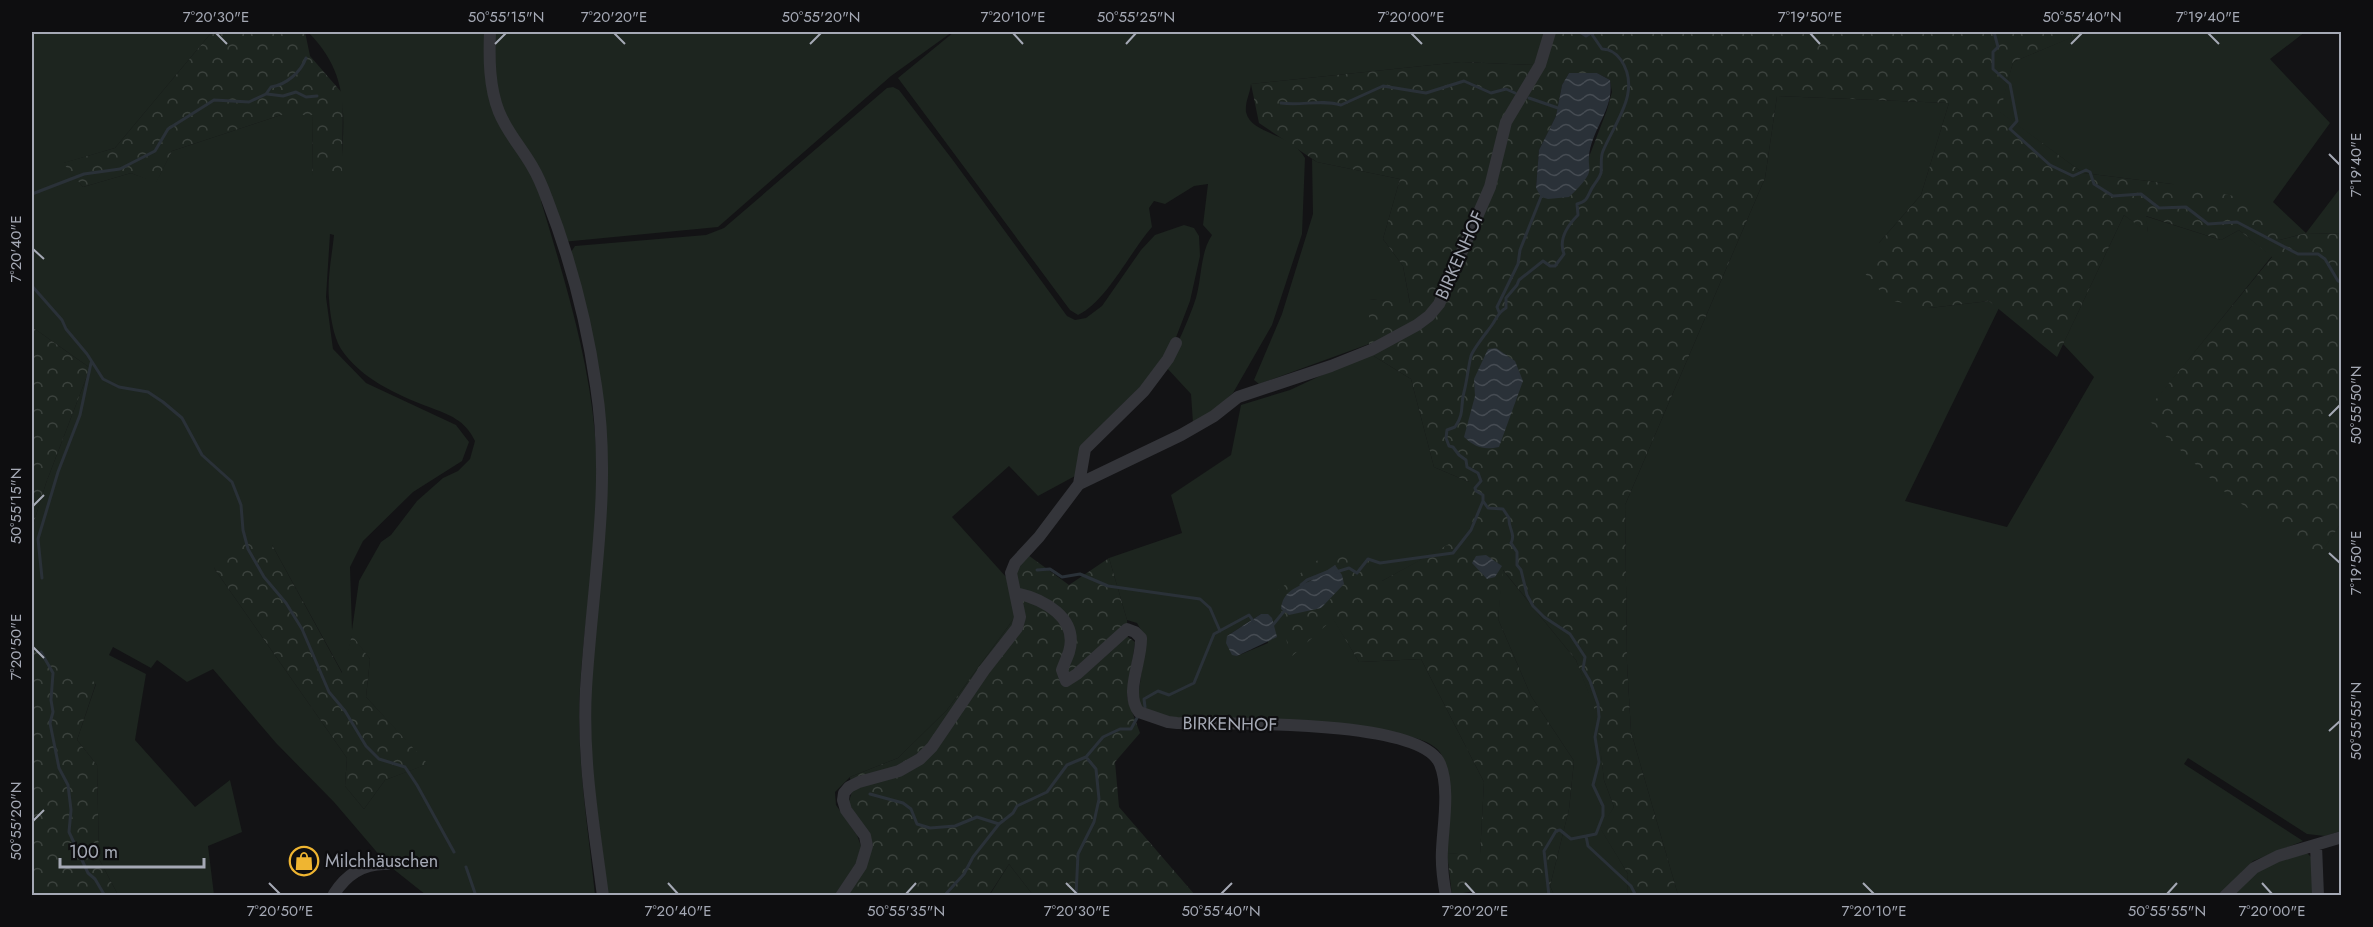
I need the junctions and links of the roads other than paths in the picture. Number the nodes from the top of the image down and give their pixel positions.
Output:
1 (490, 32) edge
2 (1550, 32) edge
3 (1176, 343) dead end
4 (1079, 484) junction
5 (1016, 593) junction
6 (2342, 837) edge
7 (2316, 845) junction
8 (387, 864) dead end
9 (336, 896) edge
10 (603, 896) edge
11 (841, 896) edge
12 (1446, 896) edge
13 (2225, 896) edge
14 (2318, 896) edge

1 - 10 street
2 - 4 street, BIRKENHOF
3 - 4 street, BIRKENHOF
4 - 5 street, BIRKENHOF
5 - 11 street, BIRKENHOF
5 - 12 street, BIRKENHOF
6 - 7 street
7 - 13 street
7 - 14 street
8 - 9 street

